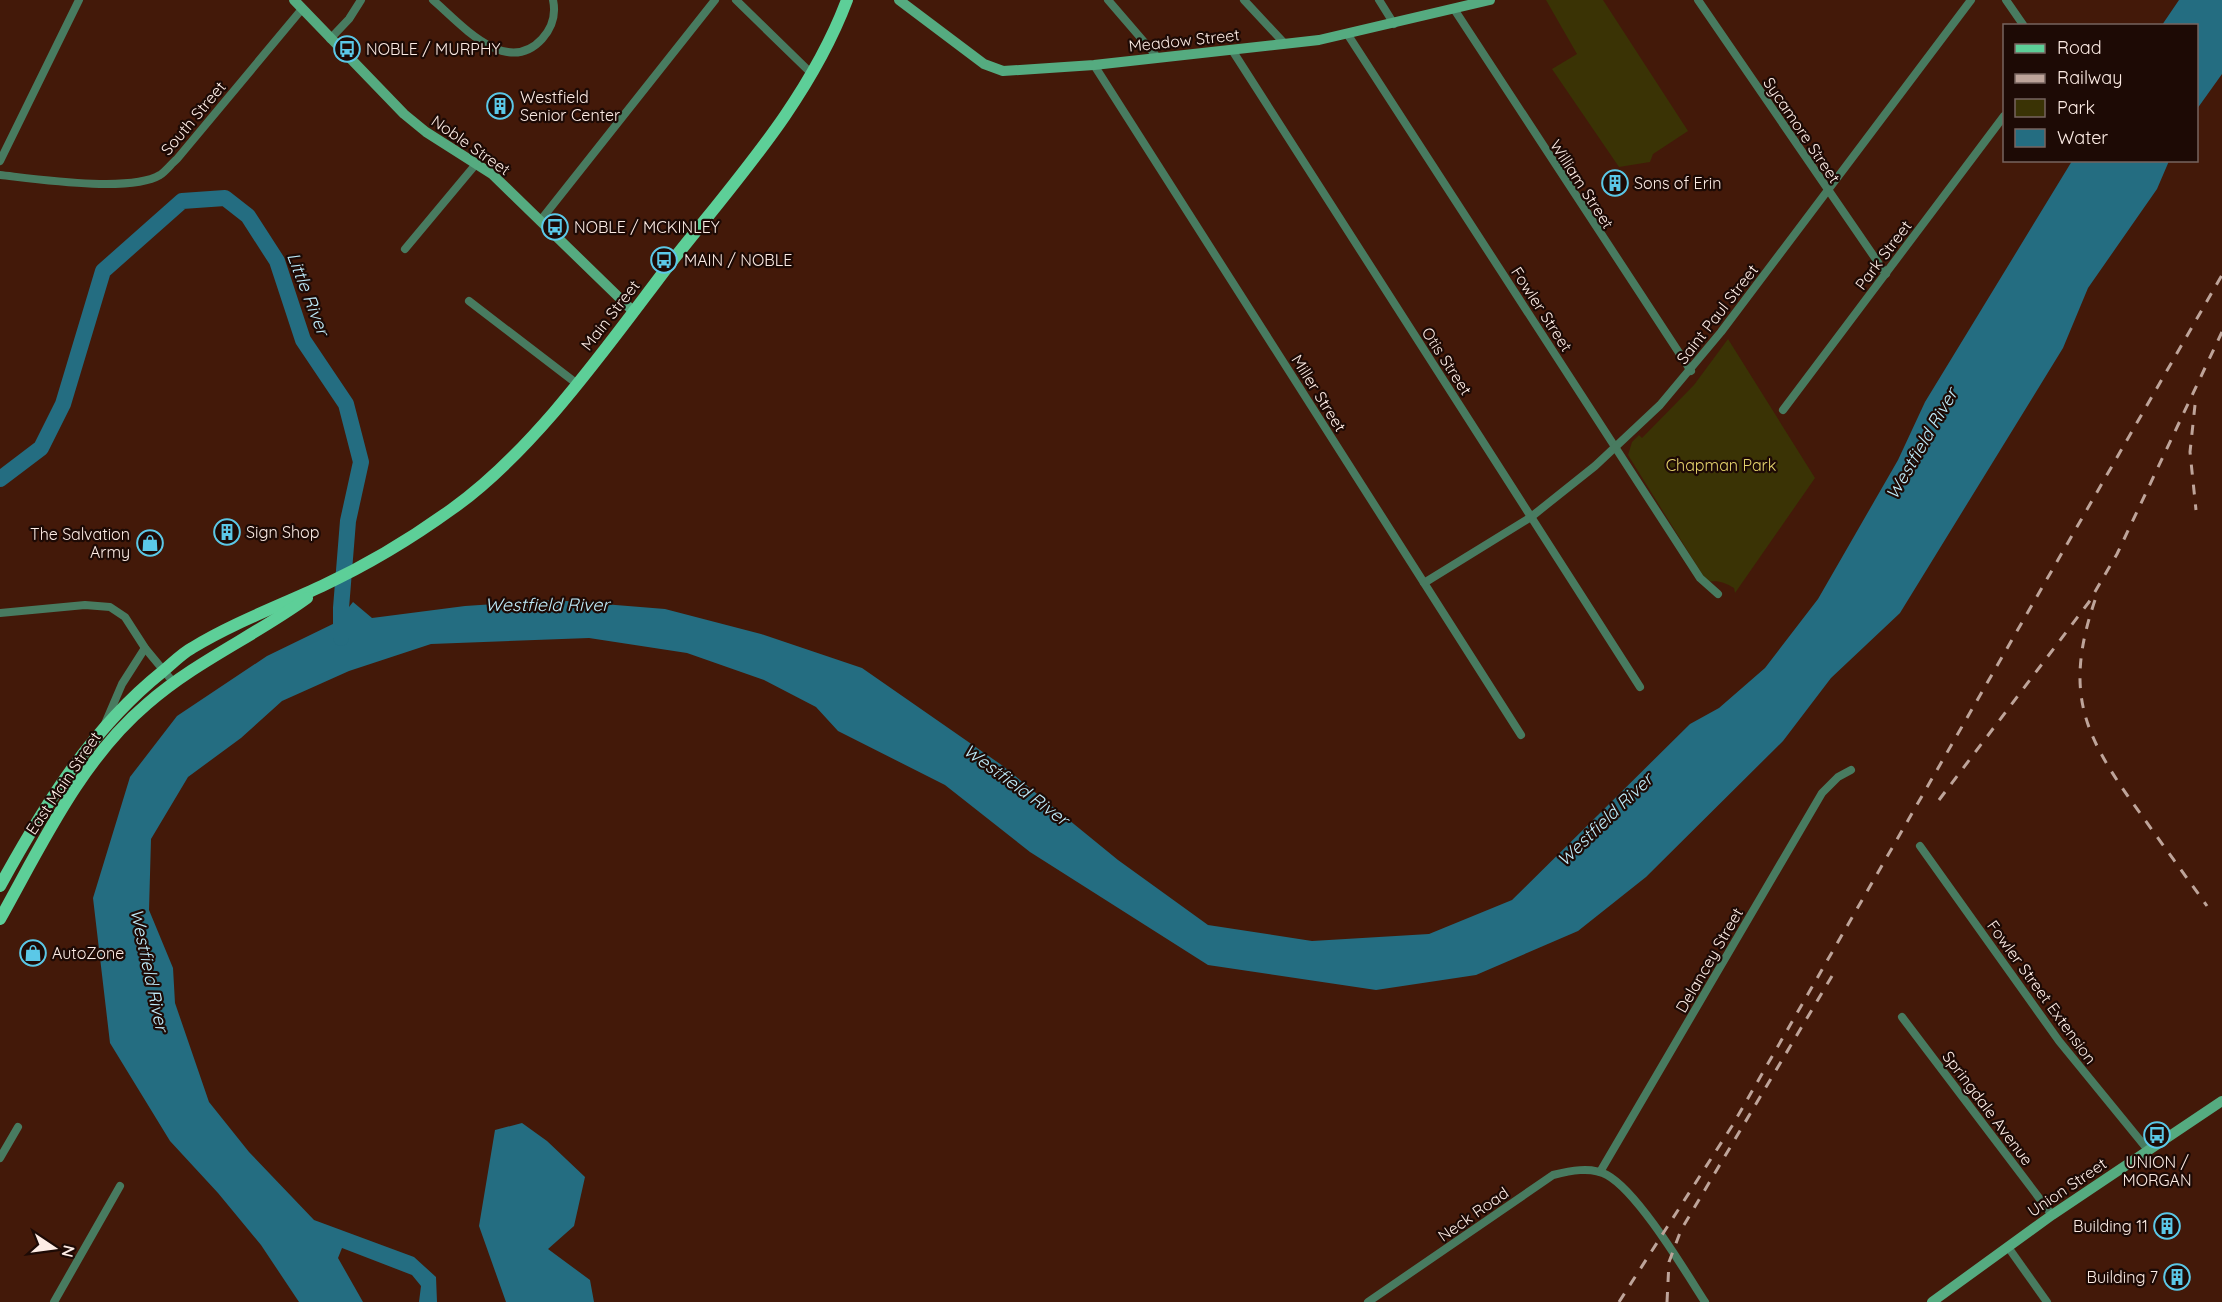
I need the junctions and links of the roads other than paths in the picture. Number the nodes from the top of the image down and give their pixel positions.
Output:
1 (79, 0) edge
2 (361, 0) edge
3 (433, 0) edge
4 (553, 0) edge
5 (715, 0) edge
6 (736, 0) edge
7 (848, 0) edge
8 (899, 0) edge
9 (1107, 0) edge
10 (1244, 0) edge
11 (1379, 0) edge
12 (1490, 0) edge
13 (1698, 0) edge
14 (1971, 0) edge
15 (2006, 0) edge
16 (298, 4) edge
17 (1454, 9) junction
18 (1394, 24) junction
19 (2023, 24) edge
20 (1347, 35) junction
21 (330, 39) junction
22 (1285, 44) junction
23 (1232, 50) junction
24 (1158, 58) junction
25 (1094, 65) junction
26 (812, 74) junction
27 (2003, 117) edge
28 (0, 160) edge
29 (476, 164) junction
30 (0, 175) edge
31 (1828, 192) junction
32 (540, 221) junction
33 (405, 249) dead end
34 (1886, 274) junction
35 (469, 300) dead end
36 (633, 312) junction
37 (1690, 371) junction
38 (576, 383) junction
39 (1783, 410) dead end
40 (1617, 447) junction
41 (1531, 517) junction
42 (391, 548) joint
43 (1424, 583) junction
44 (325, 584) junction
45 (1718, 594) dead end
46 (0, 614) edge
47 (145, 648) junction
48 (163, 671) junction
49 (174, 683) junction
50 (1640, 687) dead end
51 (104, 726) junction
52 (1521, 735) dead end
53 (1851, 770) dead end
54 (1920, 846) dead end
55 (0, 886) edge
56 (0, 919) edge
57 (1902, 1017) dead end
58 (2222, 1101) edge
59 (18, 1127) dead end
60 (2148, 1150) junction
61 (0, 1158) edge
62 (1600, 1172) junction
63 (120, 1186) dead end
64 (2052, 1215) junction
65 (2008, 1247) junction
66 (54, 1302) edge
67 (1368, 1302) edge
68 (1705, 1302) edge
69 (1932, 1302) edge
70 (2048, 1302) edge

1 - 28 street
2 - 21 street
3 - 4 street
5 - 32 street
6 - 26 street
7 - 26 main road, Main Street
8 - 25 main road, Meadow Street
9 - 24 street
10 - 22 street
11 - 18 street
12 - 17 main road, Meadow Street
13 - 31 street, Sycamore Street
14 - 31 street, Saint Paul Street
15 - 19 street
16 - 21 main road, Noble Street
16 - 30 street, South Street
17 - 18 main road, Meadow Street
17 - 37 street, William Street
18 - 20 main road, Meadow Street
20 - 22 main road, Meadow Street
20 - 40 street, Fowler Street
21 - 29 main road, Noble Street
22 - 23 main road, Meadow Street
23 - 24 main road, Meadow Street
23 - 41 street, Otis Street
24 - 25 main road, Meadow Street
25 - 43 street, Miller Street
26 - 36 main road, Main Street
27 - 34 street, Park Street
29 - 32 main road, Noble Street
29 - 33 street
31 - 34 street, Sycamore Street
31 - 37 street, Saint Paul Street
32 - 36 main road, Noble Street
34 - 39 street, Park Street
35 - 38 street
36 - 38 main road, Main Street
37 - 40 street, Saint Paul Street
38 - 42 main road, Main Street
40 - 41 street, Saint Paul Street
40 - 45 street, Fowler Street
41 - 43 street, Saint Paul Street
41 - 50 street, Otis Street
42 - 44 main road, East Main Street
43 - 52 street, Miller Street
44 - 48 main road, East Main Street
44 - 49 main road, East Main Street
46 - 47 street
47 - 48 street
47 - 51 street
48 - 49 street
48 - 51 main road, East Main Street
49 - 56 main road, East Main Street
51 - 55 main road, East Main Street
53 - 62 street, Delancey Street
54 - 60 street, Fowler Street Extension
57 - 64 street, Springdale Avenue
58 - 60 main road, Union Street
59 - 61 street
60 - 64 main road, Union Street
62 - 67 street, Neck Road
62 - 68 street
63 - 66 street
64 - 65 main road, Union Street
65 - 69 main road, Union Street
65 - 70 street

